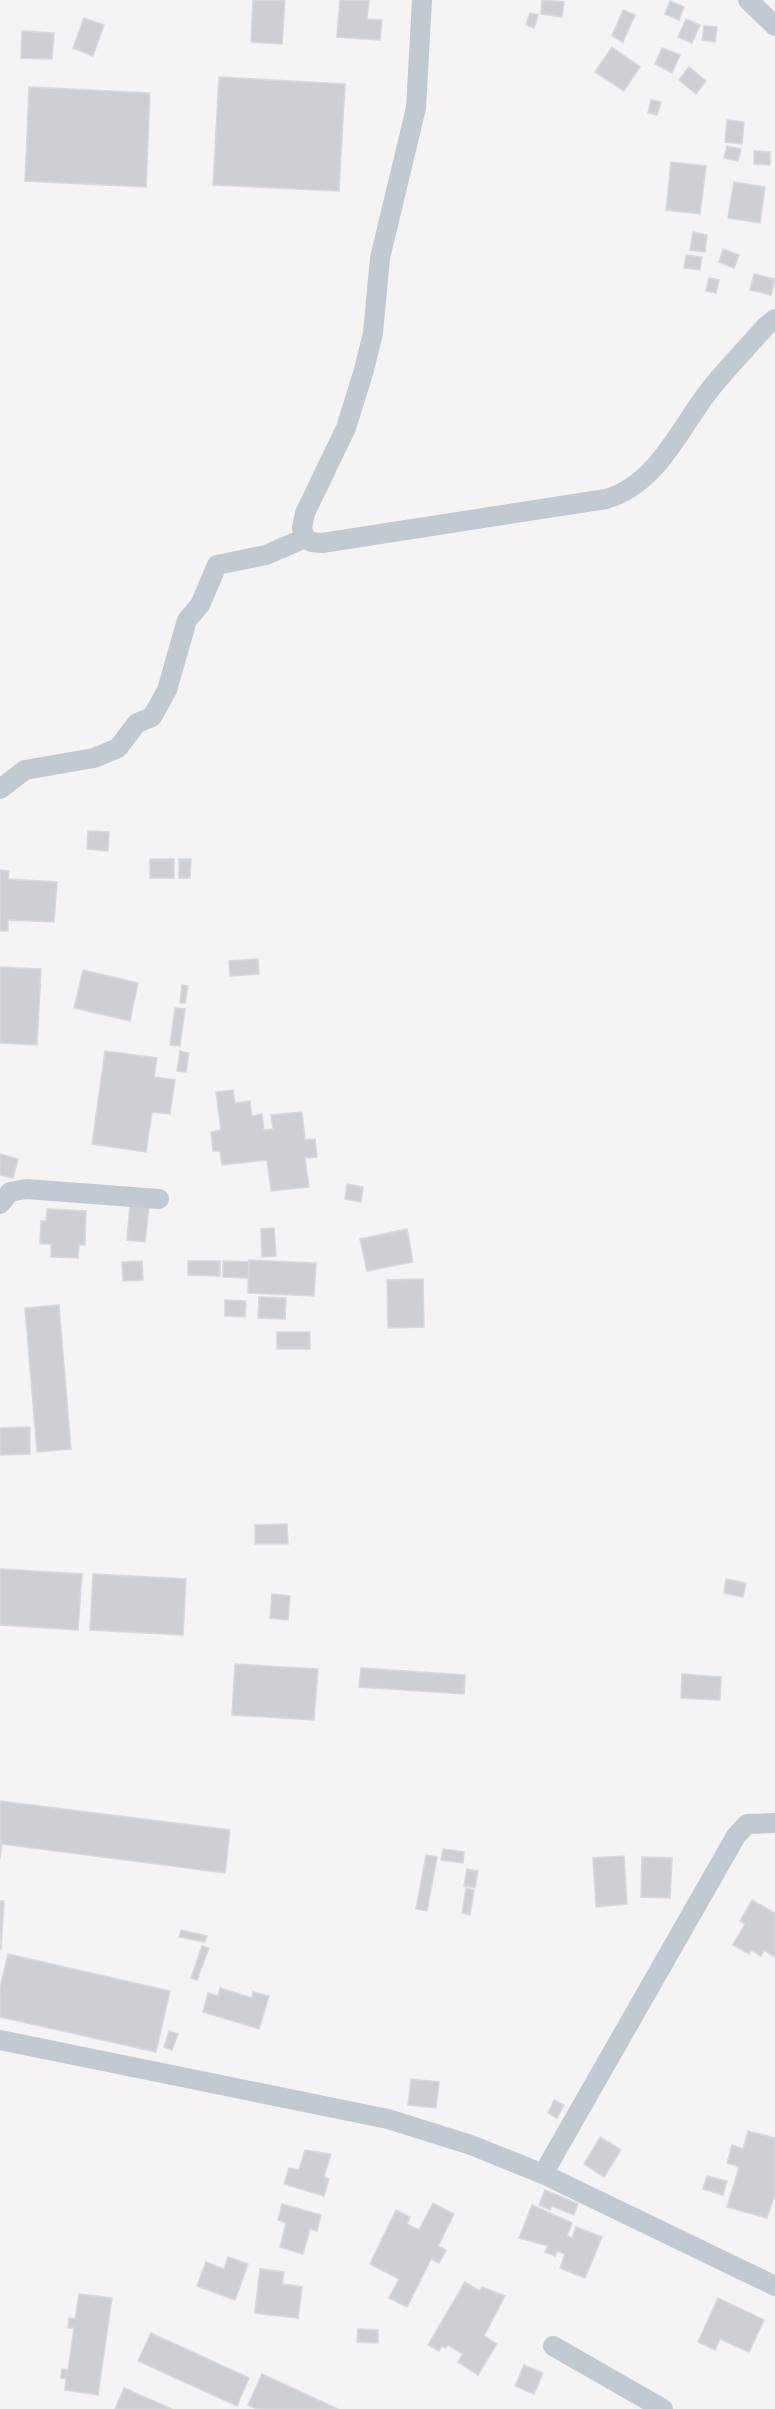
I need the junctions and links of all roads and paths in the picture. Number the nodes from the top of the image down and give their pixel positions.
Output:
1 (422, 0) edge
2 (748, 0) edge
3 (775, 26) edge
4 (775, 319) edge
5 (305, 538) junction
6 (0, 789) edge
7 (159, 1199) dead end
8 (0, 1204) edge
9 (775, 1823) edge
10 (0, 2040) edge
11 (543, 2174) junction
12 (775, 2286) edge
13 (553, 2346) dead end
14 (663, 2409) edge

1 - 5 street
2 - 3 street
4 - 5 street
5 - 6 street
7 - 8 street
9 - 11 street
10 - 11 street
11 - 12 street
13 - 14 street

